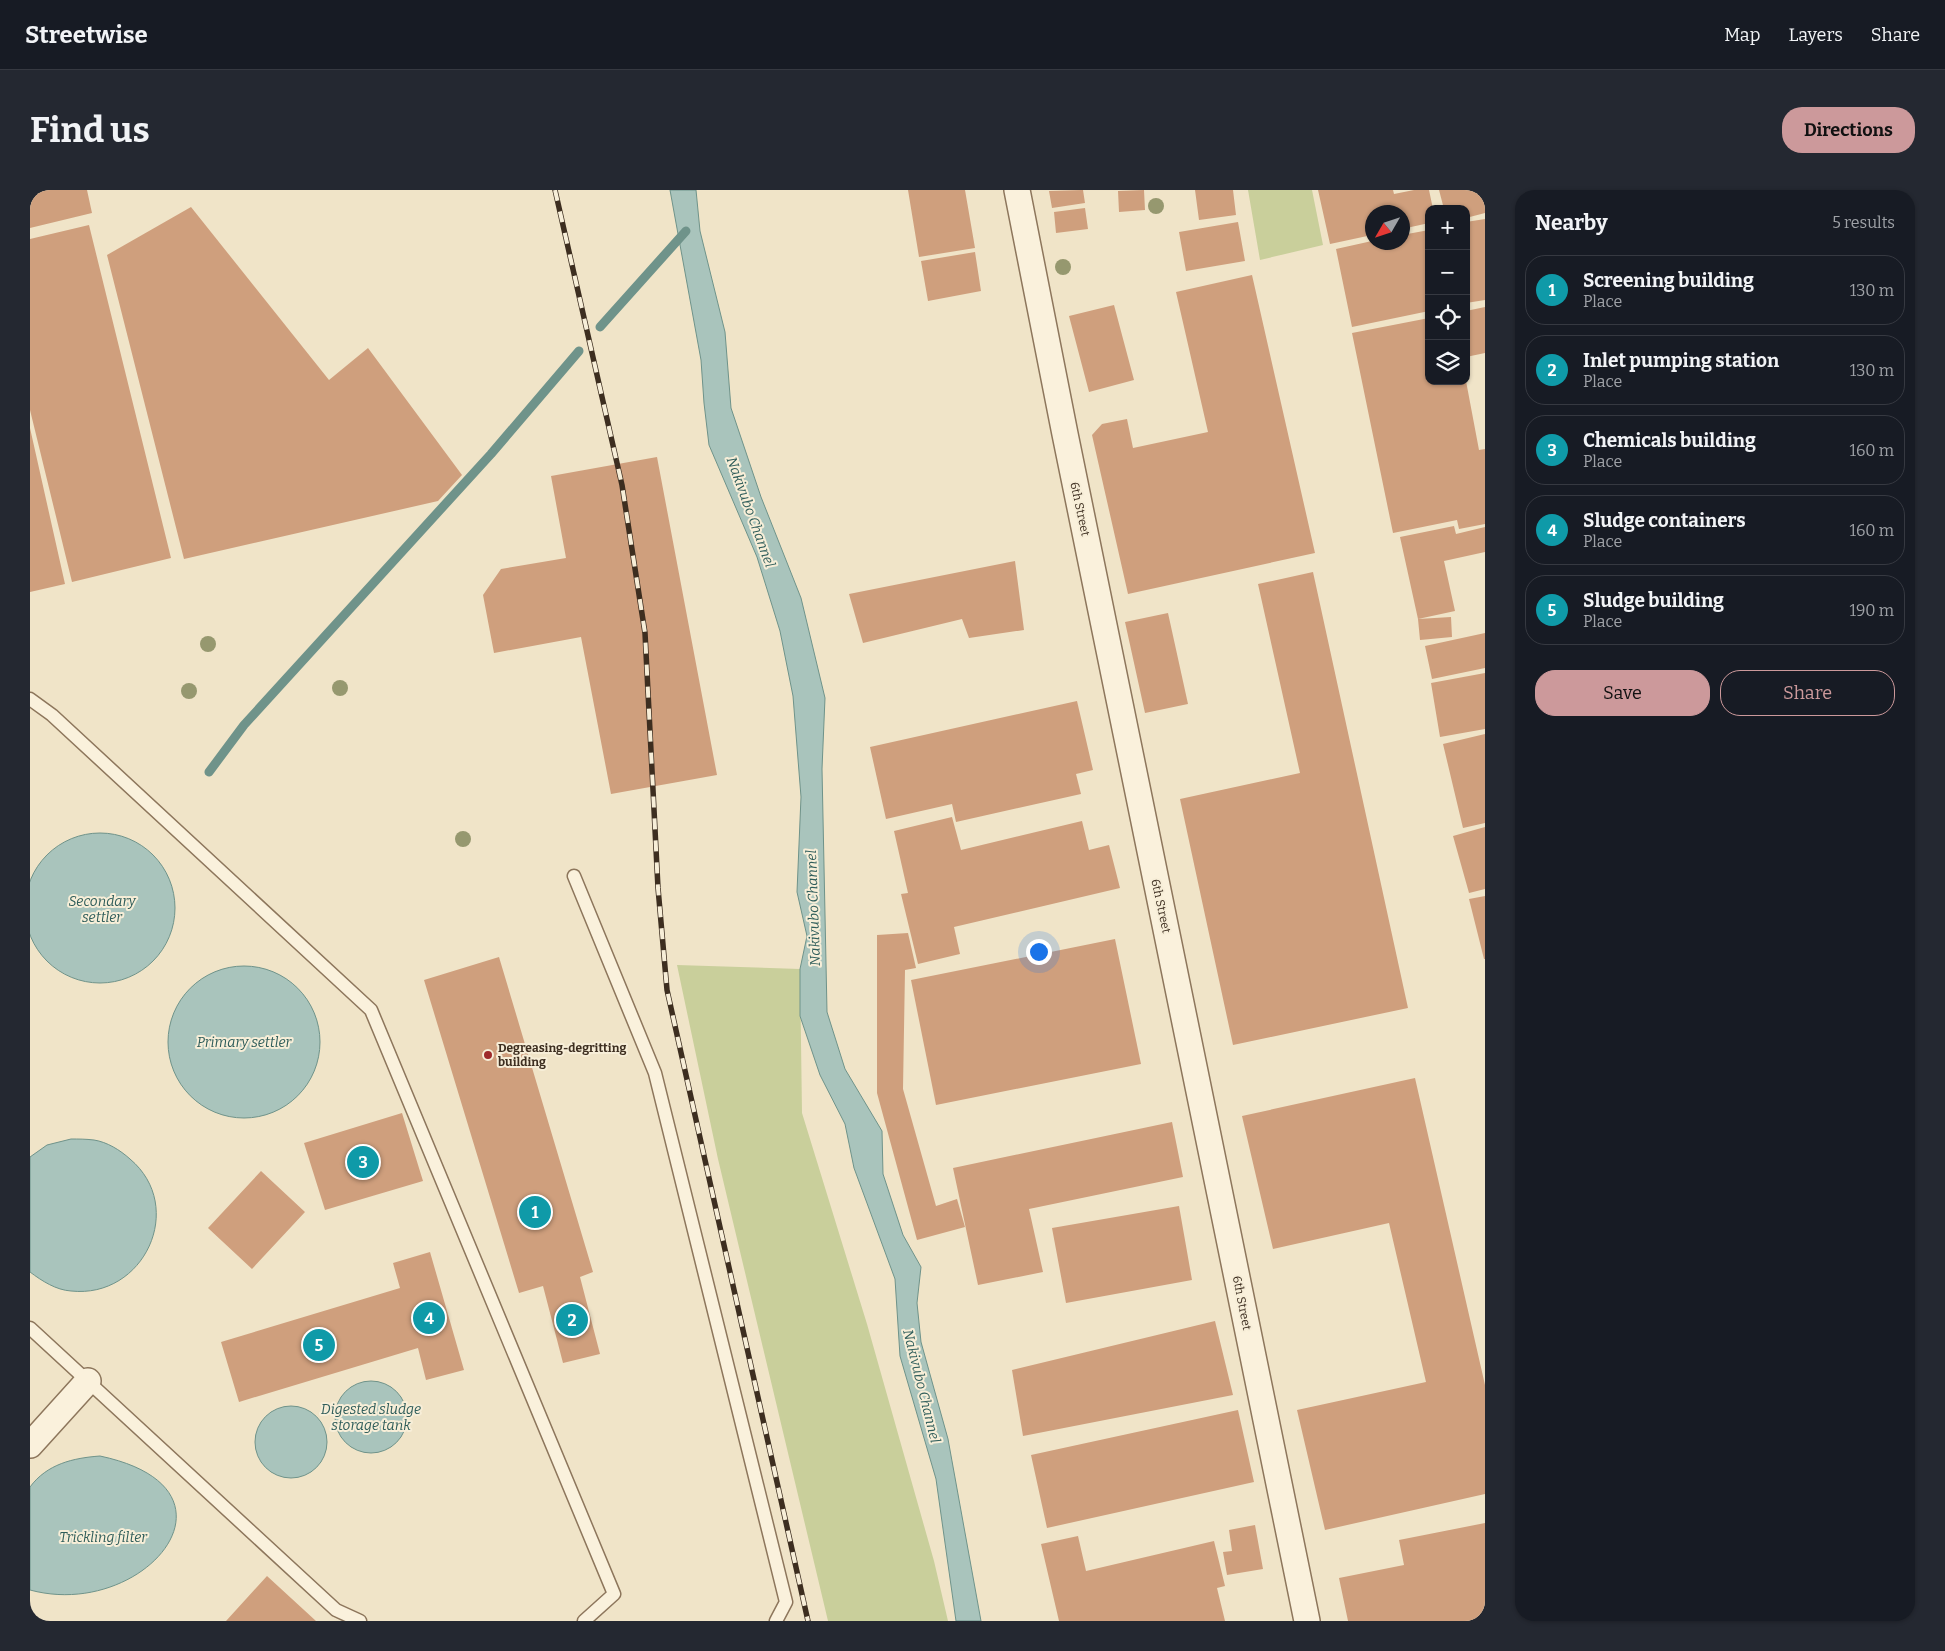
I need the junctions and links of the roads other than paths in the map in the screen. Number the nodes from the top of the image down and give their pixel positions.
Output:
1 (1017, 190) edge
2 (30, 699) edge
3 (574, 876) dead end
4 (30, 1328) edge
5 (88, 1381) junction
6 (30, 1445) edge
7 (360, 1621) edge
8 (584, 1621) edge
9 (776, 1621) edge
10 (1307, 1621) edge

1 - 10 street, 6th Street
2 - 8 lane
3 - 9 lane
4 - 5 lane
5 - 6 street
5 - 7 lane

